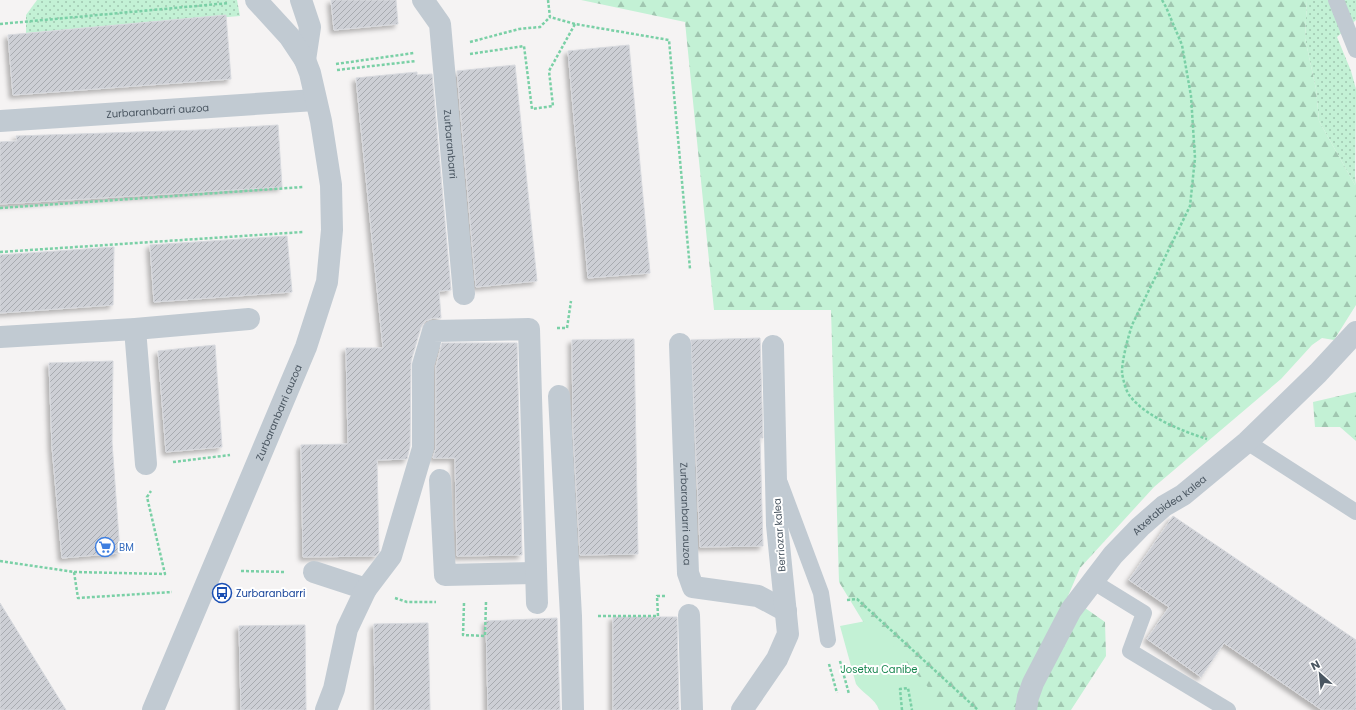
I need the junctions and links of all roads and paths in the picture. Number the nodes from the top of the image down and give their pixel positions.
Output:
1 (257, 0) edge
2 (301, 0) edge
3 (423, 0) edge
4 (548, 0) edge
5 (1162, 0) edge
6 (1336, 0) edge
7 (0, 24) edge
8 (575, 24) junction
9 (1356, 50) edge
10 (443, 58) junction
11 (308, 67) junction
12 (315, 100) junction
13 (0, 121) edge
14 (331, 185) junction
15 (0, 208) edge
16 (332, 230) junction
17 (0, 252) edge
18 (690, 269) dead end
19 (464, 294) dead end
20 (249, 319) dead end
21 (135, 329) junction
22 (1356, 332) edge
23 (0, 337) edge
24 (680, 344) dead end
25 (773, 346) dead end
26 (559, 396) dead end
27 (1243, 445) junction
28 (260, 456) junction
29 (172, 462) dead end
30 (146, 464) dead end
31 (776, 473) junction
32 (440, 480) dead end
33 (156, 486) dead end
34 (1356, 512) edge
35 (0, 562) edge
36 (213, 571) junction
37 (74, 572) junction
38 (314, 572) joint
39 (536, 573) junction
40 (1092, 581) junction
41 (366, 589) junction
42 (203, 590) junction
43 (442, 602) dead end
44 (457, 602) dead end
45 (486, 602) dead end
46 (537, 603) dead end
47 (823, 605) junction
48 (786, 611) junction
49 (689, 614) dead end
50 (828, 640) junction
51 (837, 693) dead end
52 (849, 694) dead end
53 (153, 710) edge
54 (326, 710) edge
55 (573, 710) edge
56 (692, 710) edge
57 (742, 710) edge
58 (902, 710) edge
59 (912, 710) edge
60 (978, 710) edge
61 (1026, 710) edge
62 (1228, 710) edge

1 - 7 path
1 - 11 street, Zurbaranbarri auzoa
2 - 11 street
3 - 10 street, Zurbaranbarri
4 - 8 path
5 - 27 path
6 - 9 lane
8 - 10 path
8 - 18 path
10 - 11 path
10 - 19 street, Zurbaranbarri
11 - 12 street, Zurbaranbarri auzoa
12 - 13 street, Zurbaranbarri auzoa
12 - 14 street, Zurbaranbarri auzoa
14 - 15 path
14 - 16 street, Zurbaranbarri auzoa
16 - 17 path
16 - 28 street, Zurbaranbarri auzoa
20 - 21 street
21 - 23 street
21 - 30 street
22 - 27 street, Atxetabidea kalea
24 - 48 street, Zurbaranbarri auzoa
25 - 31 street, Berriozar kalea
26 - 55 street
27 - 34 lane
27 - 40 street, Atxetabidea kalea
28 - 29 path
28 - 36 street, Zurbaranbarri auzoa
31 - 47 lane
31 - 48 street, Berriozar kalea
32 - 39 street
33 - 37 path
35 - 37 path
36 - 38 path
36 - 42 street, Zurbaranbarri auzoa
37 - 42 path
38 - 41 street
39 - 41 street
39 - 46 street
40 - 61 street, Atxetabidea kalea
40 - 62 lane
41 - 43 path
41 - 54 street
42 - 53 street, Zurbaranbarri auzoa
44 - 45 path
47 - 50 lane
47 - 60 path
48 - 57 street, Berriozar kalea
49 - 56 street
50 - 51 path
50 - 52 path
58 - 59 path

